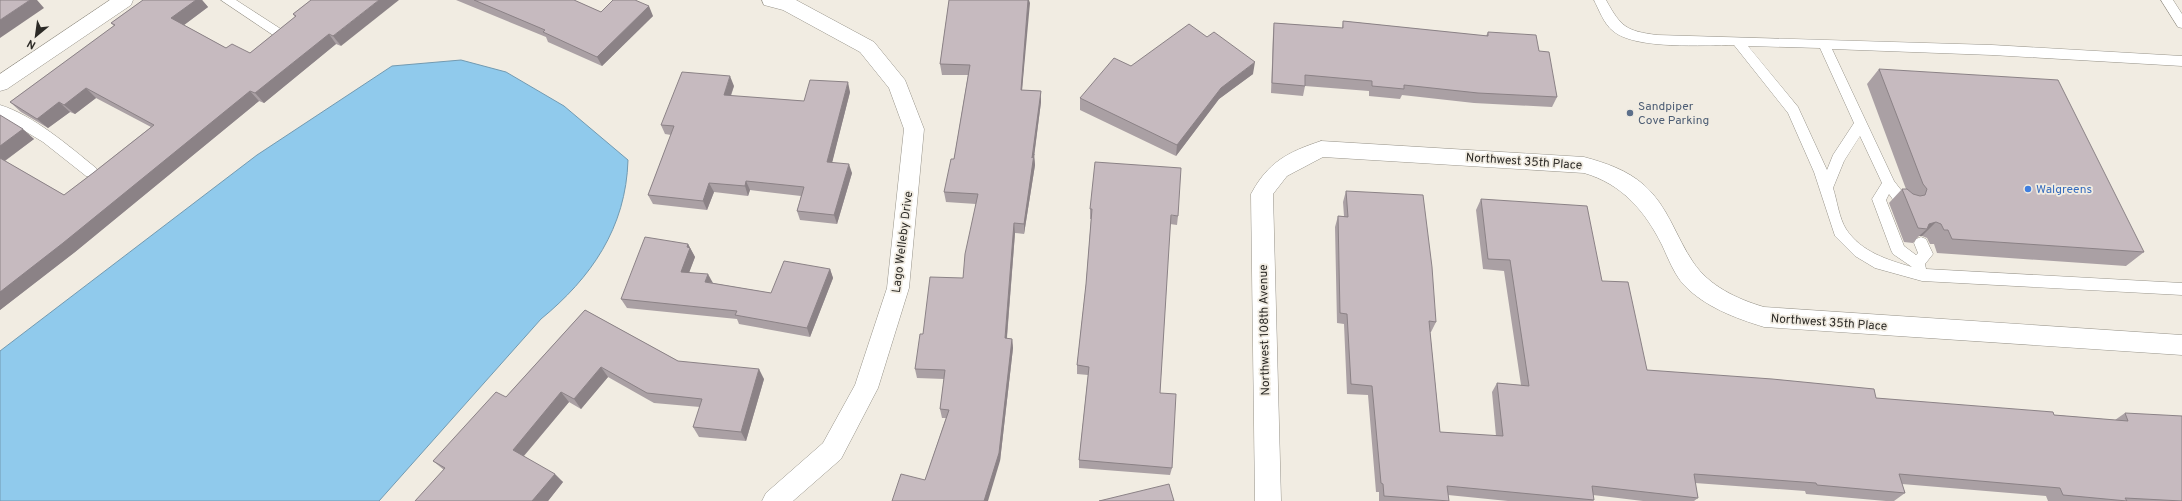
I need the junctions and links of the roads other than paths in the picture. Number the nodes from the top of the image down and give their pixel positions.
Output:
1 (124, 0) edge
2 (227, 0) edge
3 (1600, 0) edge
4 (2167, 0) edge
5 (784, 2) edge
6 (2182, 24) edge
7 (280, 34) edge
8 (1737, 41) junction
9 (1824, 44) junction
10 (2182, 61) edge
11 (0, 84) edge
12 (0, 110) edge
13 (1861, 124) junction
14 (1282, 167) joint
15 (91, 172) dead end
16 (1889, 184) junction
17 (1826, 188) junction
18 (1905, 204) edge
19 (1921, 243) edge
20 (1920, 269) junction
21 (2182, 289) edge
22 (2182, 345) edge
23 (775, 501) edge
24 (1268, 501) edge

1 - 11 street
2 - 7 lane
3 - 8 lane
4 - 6 lane
5 - 23 street, Lago Welleby Drive
8 - 9 lane
8 - 17 lane
9 - 10 lane
9 - 13 lane
12 - 15 lane
13 - 16 lane
13 - 17 lane
14 - 22 street, Northwest 35th Place
14 - 24 street, Northwest 108th Avenue
16 - 18 lane
16 - 20 lane
17 - 20 lane
19 - 20 lane
20 - 21 lane

